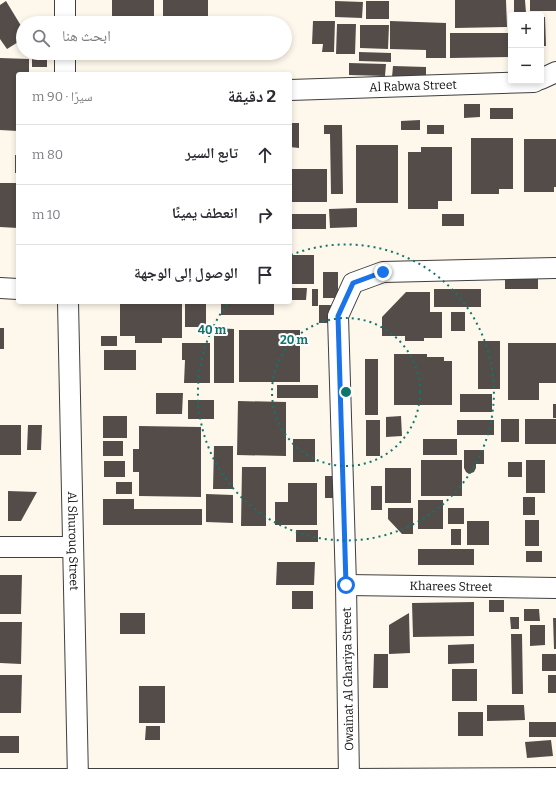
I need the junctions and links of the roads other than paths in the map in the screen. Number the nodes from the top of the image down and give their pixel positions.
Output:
1 (65, 0) edge
2 (65, 16) edge
3 (65, 60) edge
4 (65, 72) edge
5 (556, 72) edge
6 (544, 78) edge
7 (508, 83) edge
8 (292, 90) edge
9 (556, 268) edge
10 (0, 288) edge
11 (16, 289) edge
12 (68, 304) edge
13 (0, 547) edge
14 (72, 547) junction
15 (346, 585) junction
16 (556, 588) edge
17 (556, 778) edge
18 (0, 779) edge
19 (78, 779) junction
20 (349, 779) junction

1 - 2 street
3 - 4 street
5 - 6 street
7 - 8 street, Al Rabwa Street
9 - 15 street, Owainat Al Ghariya Street
10 - 11 street
12 - 14 street, Al Shurouq Street
13 - 14 street
14 - 19 street, Al Shurouq Street
15 - 16 street, Kharees Street
15 - 20 street, Owainat Al Ghariya Street
17 - 20 street
18 - 19 street
19 - 20 street

